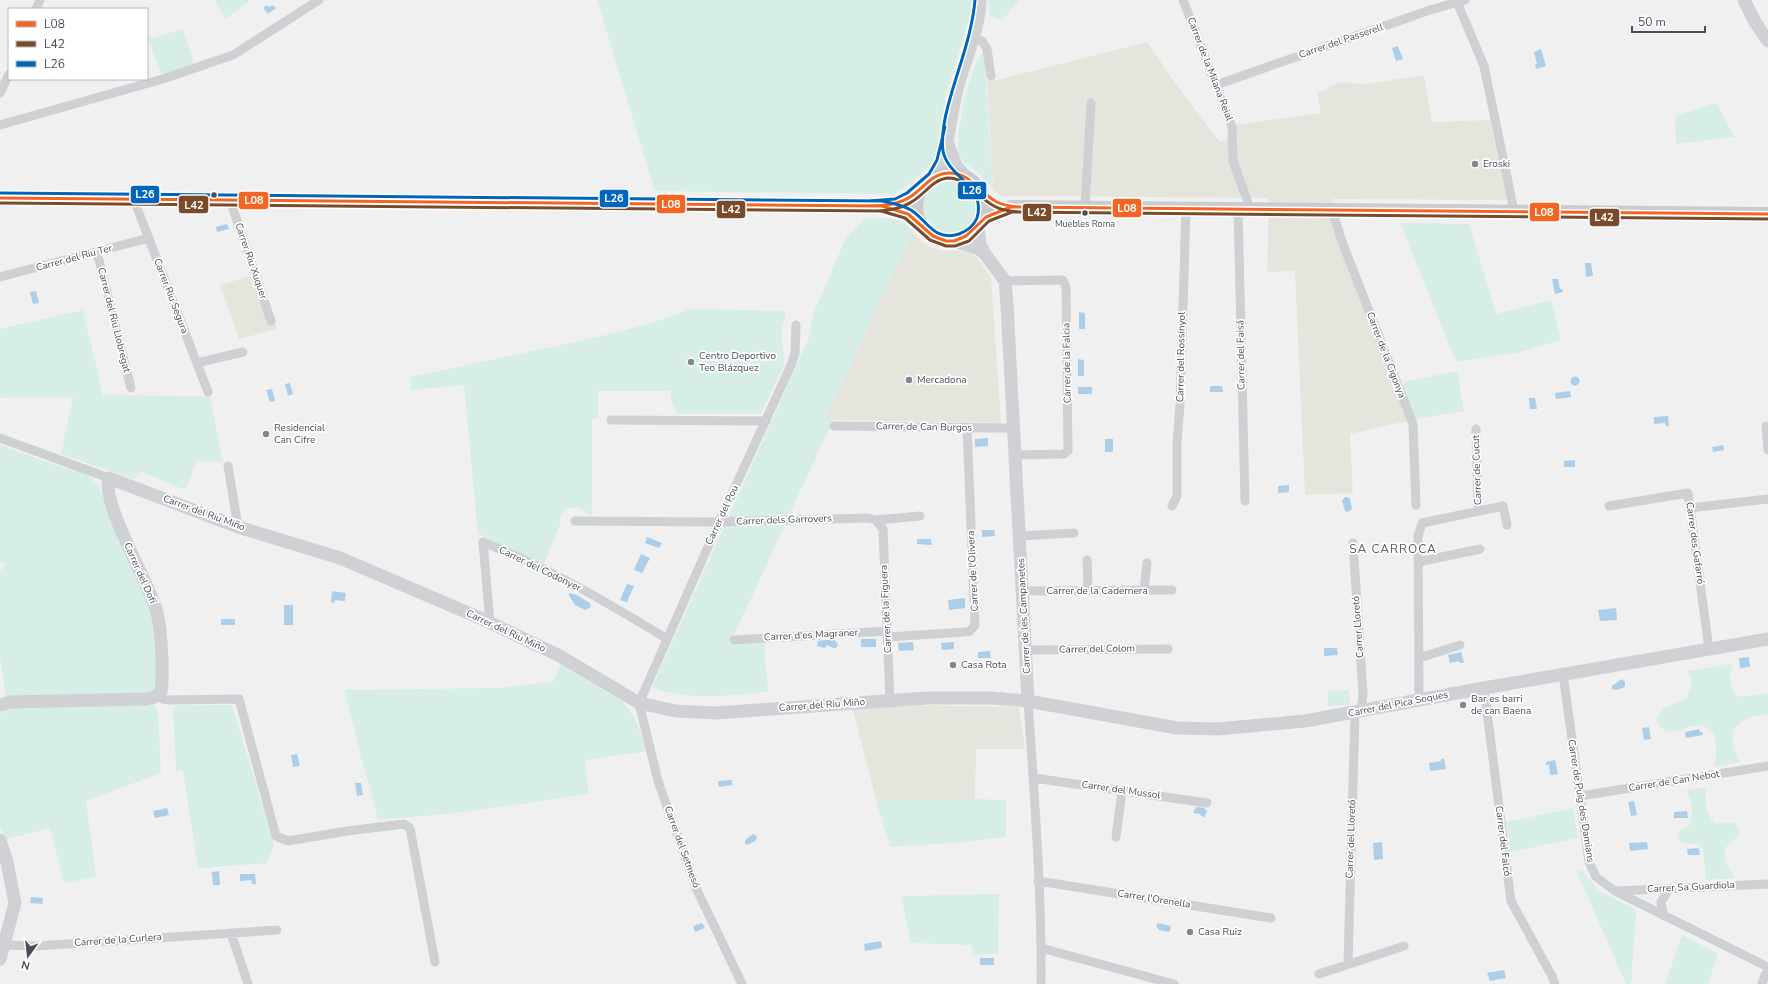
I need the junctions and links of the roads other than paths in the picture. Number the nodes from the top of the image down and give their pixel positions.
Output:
1 (319, 0) edge
2 (980, 0) edge
3 (1183, 0) edge
4 (1458, 1) edge
5 (1747, 1) edge
6 (974, 38) junction
7 (1768, 41) edge
8 (8, 76) edge
9 (991, 76) dead end
10 (1216, 85) junction
11 (0, 93) edge
12 (1091, 103) dead end
13 (0, 125) edge
14 (947, 140) junction
15 (965, 176) junction
16 (933, 177) junction
17 (919, 190) junction
18 (980, 191) junction
19 (0, 198) edge
20 (134, 200) junction
21 (230, 200) junction
22 (882, 206) junction
23 (1011, 207) junction
24 (1085, 208) junction
25 (1186, 208) junction
26 (1244, 208) junction
27 (1332, 209) junction
28 (1514, 211) junction
29 (1768, 214) edge
30 (919, 223) junction
31 (980, 223) junction
32 (149, 238) junction
33 (954, 241) junction
34 (97, 252) junction
35 (985, 254) junction
36 (0, 277) edge
37 (1005, 280) junction
38 (271, 321) dead end
39 (796, 325) dead end
40 (243, 352) dead end
41 (197, 363) junction
42 (130, 388) dead end
43 (208, 392) dead end
44 (611, 420) dead end
45 (766, 421) junction
46 (834, 426) dead end
47 (1766, 426) dead end
48 (966, 427) junction
49 (1014, 428) junction
50 (1476, 429) dead end
51 (0, 438) edge
52 (1768, 450) edge
53 (1016, 455) junction
54 (228, 466) dead end
55 (109, 478) junction
56 (1768, 499) edge
57 (1245, 501) dead end
58 (1416, 505) dead end
59 (1172, 506) dead end
60 (1609, 506) dead end
61 (1690, 508) junction
62 (1478, 511) junction
63 (920, 516) dead end
64 (876, 520) junction
65 (575, 521) dead end
66 (718, 522) junction
67 (1507, 525) dead end
68 (238, 526) junction
69 (1074, 532) dead end
70 (1020, 536) junction
71 (1353, 543) dead end
72 (1480, 549) dead end
73 (1087, 560) dead end
74 (1147, 562) dead end
75 (1418, 562) junction
76 (1144, 590) junction
77 (1172, 590) dead end
78 (1022, 591) junction
79 (1088, 591) junction
80 (490, 623) junction
81 (888, 634) junction
82 (667, 639) junction
83 (1768, 639) edge
84 (734, 640) dead end
85 (1460, 645) dead end
86 (1168, 649) dead end
87 (1710, 649) junction
88 (1025, 650) junction
89 (1419, 658) junction
90 (1563, 674) junction
91 (1484, 688) junction
92 (159, 694) junction
93 (1419, 700) junction
94 (890, 701) junction
95 (1028, 701) junction
96 (638, 703) junction
97 (0, 705) edge
98 (1358, 712) junction
99 (1768, 766) edge
100 (1034, 778) junction
101 (1122, 791) junction
102 (1580, 796) junction
103 (1207, 803) dead end
104 (1116, 838) dead end
105 (0, 840) edge
106 (1038, 881) junction
107 (1768, 884) edge
108 (1669, 889) junction
109 (1615, 891) junction
110 (1664, 916) junction
111 (1271, 918) dead end
112 (277, 930) dead end
113 (231, 933) junction
114 (4, 945) junction
115 (1404, 946) dead end
116 (1041, 948) junction
117 (0, 959) edge
118 (435, 962) dead end
119 (1348, 964) junction
120 (1768, 968) edge
121 (1768, 972) edge
122 (1319, 974) dead end
123 (248, 984) edge
124 (742, 984) edge
125 (1041, 984) edge
126 (1174, 984) edge
127 (1555, 984) edge
128 (1762, 984) edge

1 - 13 street
2 - 6 street
3 - 10 street, Carrer de la Milana Reial
4 - 10 street, Carrer del Passerell
4 - 28 street
5 - 7 street
6 - 9 street
6 - 14 street
8 - 11 street
10 - 26 street, Carrer de la Milana Reial
12 - 24 street
14 - 15 street
14 - 16 street
15 - 16 main road
15 - 18 main road
16 - 17 main road
17 - 22 main road
17 - 30 main road
18 - 23 main road
18 - 31 main road
19 - 20 main road
20 - 21 main road
20 - 32 street, Carrer Riu Segura
21 - 22 main road
21 - 38 street, Carrer Riu Xuquer
22 - 30 main road
23 - 24 main road
23 - 31 main road
24 - 25 main road
25 - 26 main road
25 - 59 street, Carrer del Rossinyol
26 - 27 main road
26 - 57 street, Carrer del Faisá
27 - 28 main road
27 - 58 street, Carrer de la Cigonya
28 - 29 main road
30 - 33 main road
31 - 33 main road
31 - 35 street
32 - 34 street, Carrer del Riu Ter
32 - 41 street, Carrer Riu Segura
33 - 35 street
34 - 36 street, Carrer del Riu Ter
34 - 42 street, Carrer del Riu Llobregat
35 - 37 street
37 - 49 street, Carrer de les Campanetes
37 - 53 street, Carrer de la Falcia
39 - 45 street, Carrer del Pou
40 - 41 street
41 - 43 street, Carrer Riu Segura
44 - 45 street
45 - 66 street, Carrer del Pou
46 - 48 street, Carrer de Can Burgos
47 - 52 street
48 - 49 street, Carrer de Can Burgos
48 - 81 street, Carrer de l'Olivera
49 - 53 street, Carrer de les Campanetes
50 - 62 street, Carrer de Cucut
51 - 55 street, Carrer del Riu Miño
53 - 70 street, Carrer de les Campanetes
54 - 68 street
55 - 68 street, Carrer del Riu Miño
55 - 92 street, Carrer del Dofí
56 - 61 street
60 - 61 street, Carrer des Gafarró
61 - 87 street, Carrer des Gafarró
62 - 67 street
62 - 75 street
63 - 64 street, Carrer dels Garrovers
64 - 66 street, Carrer dels Garrovers
64 - 81 street, Carrer de la Figuera
65 - 66 street, Carrer dels Garrovers
66 - 82 street, Carrer del Pou
68 - 80 street, Carrer del Riu Miño
69 - 70 street
70 - 78 street, Carrer de les Campanetes
71 - 98 street, Carrer Lloretó
72 - 75 street
73 - 79 street
74 - 76 street
75 - 89 street
76 - 77 street, Carrer de la Cadernera
76 - 79 street, Carrer de la Cadernera
78 - 79 street, Carrer de la Cadernera
78 - 88 street, Carrer de les Campanetes
80 - 82 street, Carrer del Codonyer
80 - 96 street, Carrer del Riu Miño
81 - 84 street, Carrer d'es Magraner
81 - 94 street, Carrer de la Figuera
82 - 96 street, Carrer del Pou
83 - 87 street, Carrer del Pica Soques
85 - 89 street
86 - 88 street, Carrer del Colom
87 - 90 street, Carrer del Pica Soques
88 - 95 street, Carrer de les Campanetes
89 - 93 street
90 - 91 street, Carrer del Pica Soques
90 - 102 street, Carrer de Puig des Damians
91 - 93 street, Carrer del Pica Soques
91 - 127 street, Carrer del Falcó
92 - 97 street
92 - 118 street
93 - 98 street, Carrer del Pica Soques
94 - 95 street, Carrer del Riu Miño
94 - 96 street, Carrer del Riu Miño
95 - 98 street, Carrer del Pica Soques
95 - 100 street, Carrer de les Campanetes
96 - 124 street, Carrer del Setmesó
98 - 119 street, Carrer del Lloretó
99 - 102 street, Carrer de Can Nebot
100 - 101 street, Carrer del Mussol
100 - 106 street, Carrer de les Campanetes
101 - 103 street, Carrer del Mussol
101 - 104 street
102 - 109 street, Carrer de Puig des Damians
105 - 114 street
106 - 111 street, Carrer l'Orenella
106 - 116 street, Carrer de les Campanetes
107 - 108 street, Carrer Sa Guardiola
108 - 109 street, Carrer Sa Guardiola
108 - 110 street
109 - 110 street, Carrer de Puig des Damians
110 - 120 street, Carrer de Puig des Damians
112 - 113 street, Carrer de la Curlera
113 - 114 street, Carrer de la Curlera
113 - 123 street
114 - 117 street
115 - 119 street
116 - 125 street, Carrer de les Campanetes
116 - 126 street
119 - 122 street
121 - 128 street

